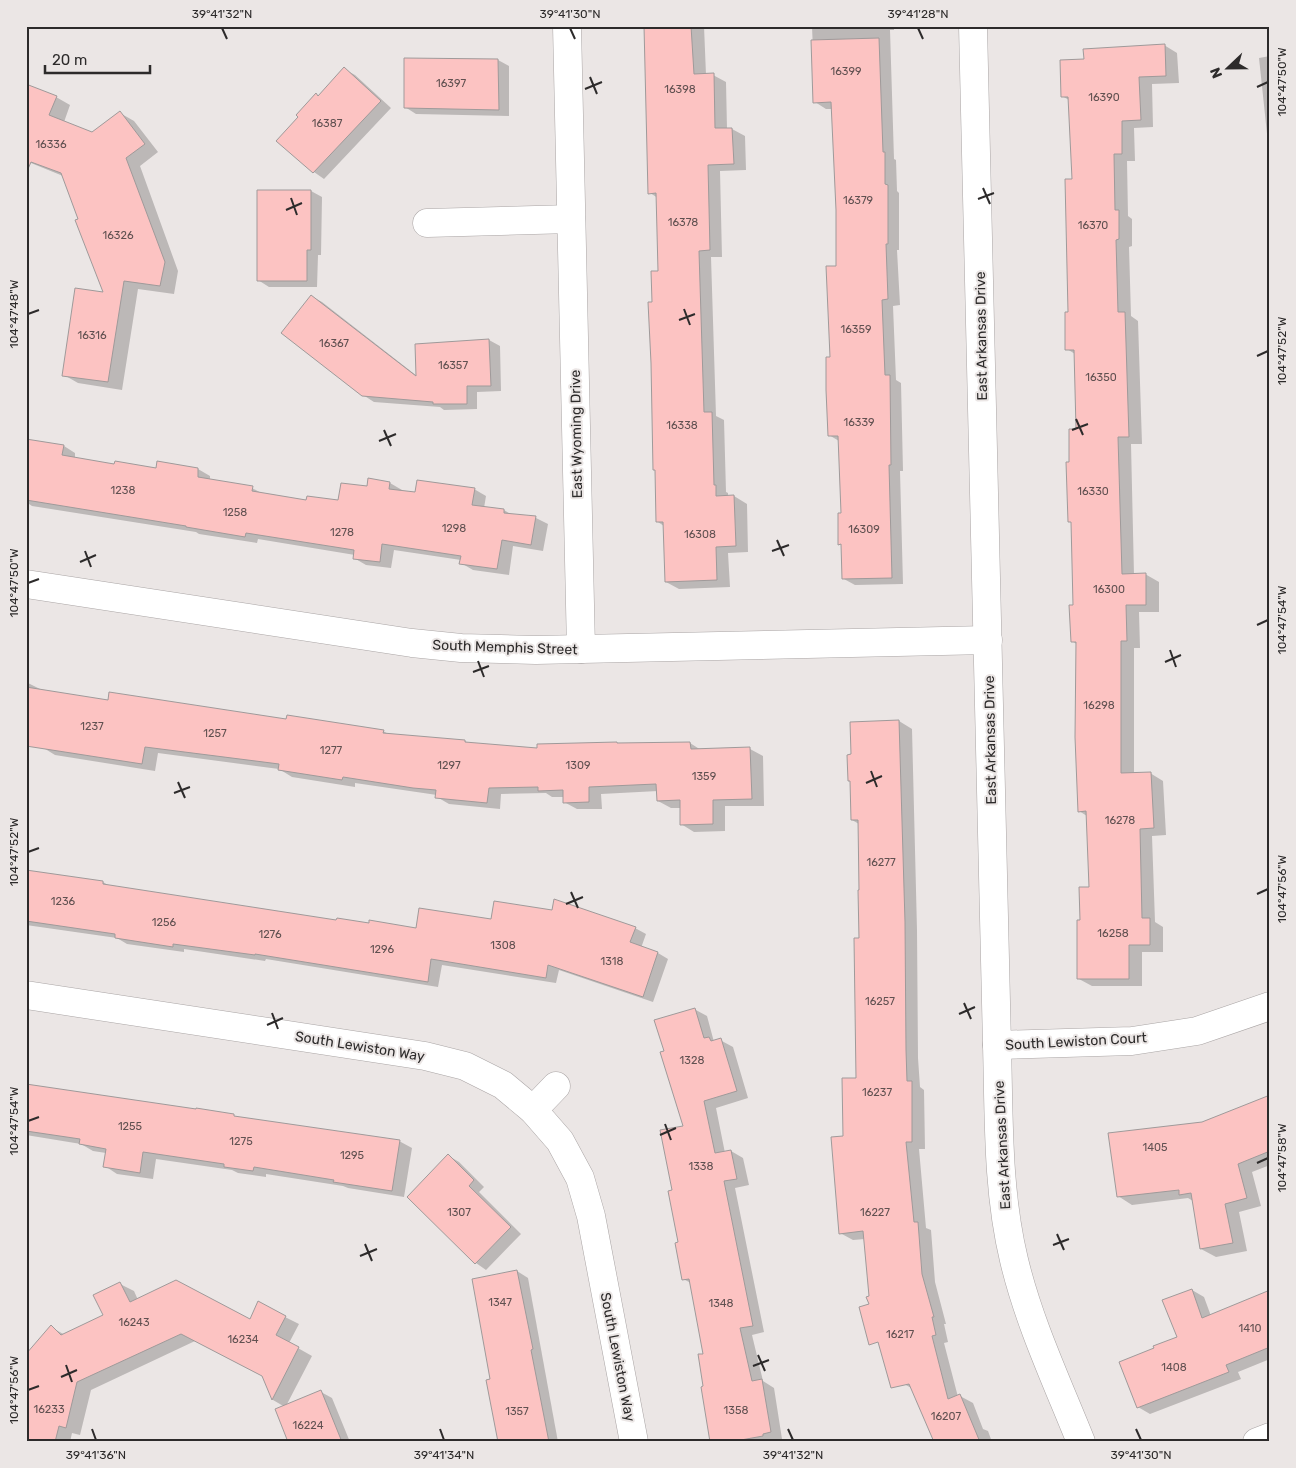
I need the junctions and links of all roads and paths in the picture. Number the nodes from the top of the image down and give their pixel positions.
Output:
1 (567, 26) edge
2 (973, 26) edge
3 (571, 219) junction
4 (427, 222) dead end
5 (26, 584) edge
6 (988, 640) junction
7 (581, 649) junction
8 (26, 995) edge
9 (1270, 1006) edge
10 (997, 1045) junction
11 (556, 1086) dead end
12 (533, 1110) junction
13 (1270, 1436) edge
14 (634, 1442) edge
15 (1081, 1442) edge
16 (1257, 1442) edge

1 - 3 street, East Wyoming Drive
2 - 6 street, East Arkansas Drive
3 - 4 street
3 - 7 street, East Wyoming Drive
5 - 7 street, South Memphis Street
6 - 7 street, South Memphis Street
6 - 10 street, East Arkansas Drive
8 - 12 street, South Lewiston Way
9 - 10 street, South Lewiston Court
10 - 15 street, East Arkansas Drive
11 - 12 street
12 - 14 street, South Lewiston Way
13 - 16 street

